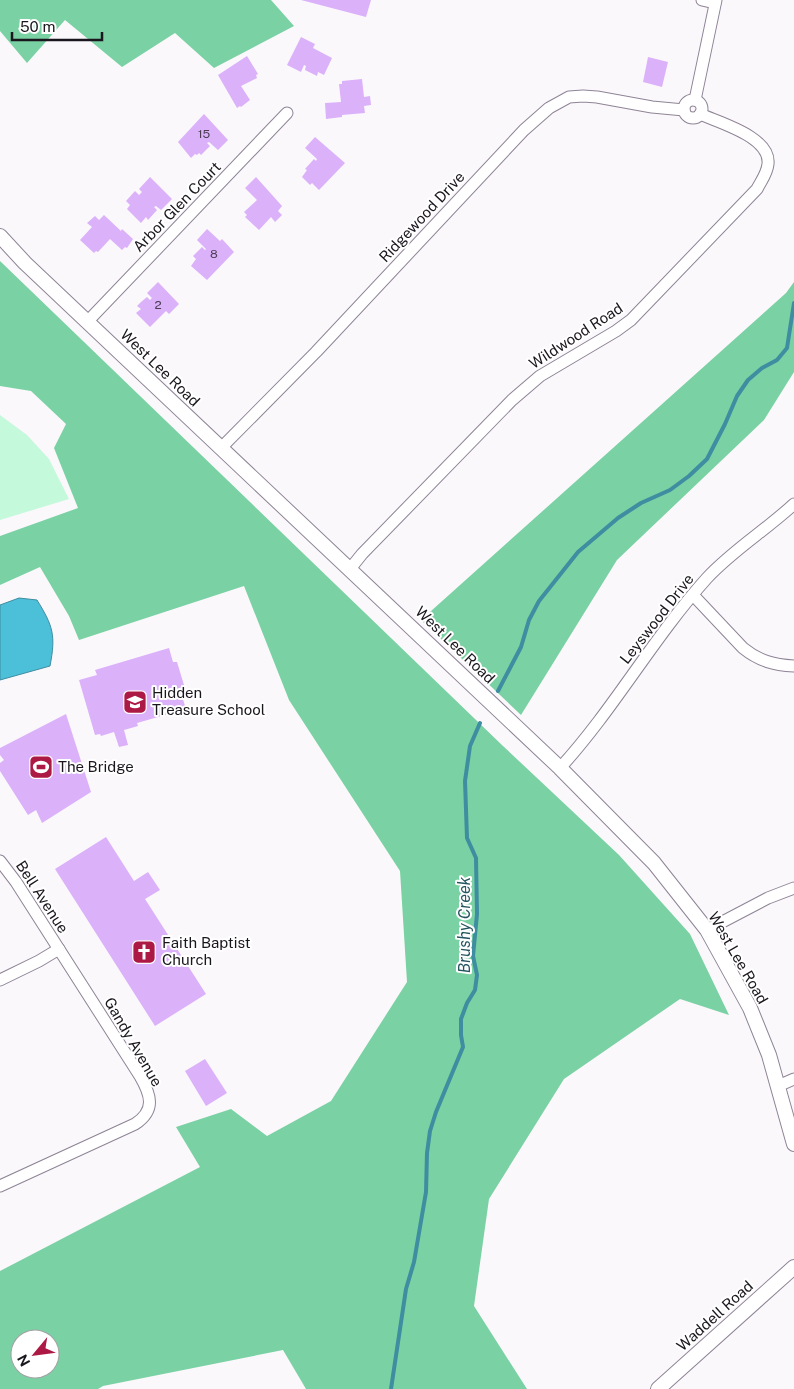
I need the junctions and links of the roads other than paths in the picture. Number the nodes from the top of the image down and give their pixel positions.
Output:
1 (702, 0) edge
2 (716, 2) edge
3 (695, 100) junction
4 (684, 110) junction
5 (287, 113) dead end
6 (700, 114) junction
7 (1, 239) edge
8 (88, 322) junction
9 (221, 448) junction
10 (794, 504) edge
11 (350, 569) junction
12 (693, 595) junction
13 (794, 666) edge
14 (560, 768) junction
15 (0, 861) edge
16 (794, 888) edge
17 (707, 930) junction
18 (59, 950) junction
19 (0, 980) edge
20 (794, 1080) edge
21 (778, 1086) junction
22 (794, 1144) edge
23 (0, 1186) edge
24 (794, 1267) edge
25 (658, 1389) edge

1 - 2 street
2 - 3 street
3 - 4 street
3 - 6 street
4 - 6 street
4 - 9 street, Ridgewood Drive
5 - 8 street, Arbor Glen Court
6 - 11 street, Wildwood Road
7 - 8 street, West Lee Road
8 - 9 street, West Lee Road
9 - 11 street, West Lee Road
10 - 12 street, Leyswood Drive
11 - 14 street, West Lee Road
12 - 13 street
12 - 14 street, Leyswood Drive
14 - 17 street, West Lee Road
15 - 18 street, Bell Avenue
16 - 17 street
17 - 21 street, West Lee Road
18 - 19 street
18 - 23 street, Gandy Avenue
20 - 21 street
21 - 22 street, West Lee Road
24 - 25 street, Waddell Road

